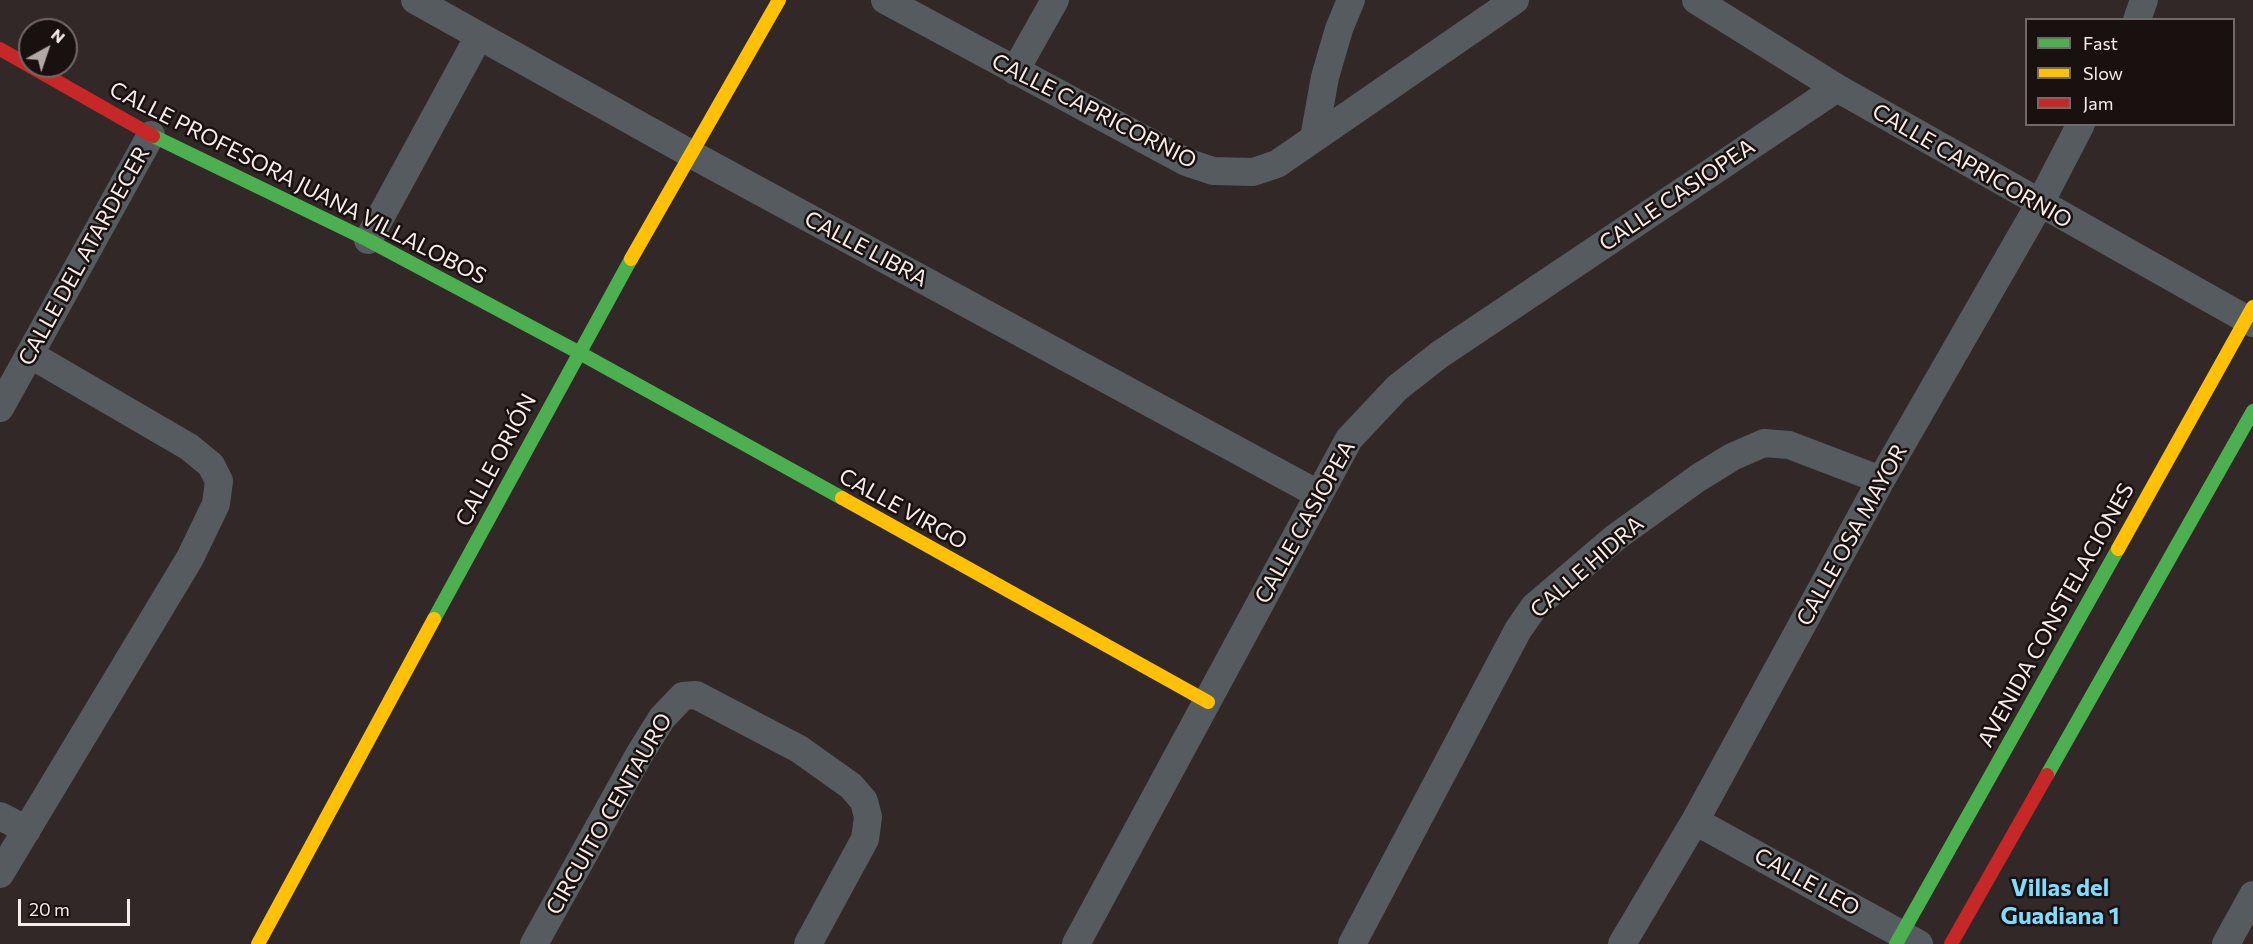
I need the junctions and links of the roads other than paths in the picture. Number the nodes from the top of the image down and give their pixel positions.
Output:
1 (415, 0) edge
2 (779, 0) edge
3 (885, 0) edge
4 (1055, 0) edge
5 (1351, 0) edge
6 (1515, 0) edge
7 (1696, 0) edge
8 (2144, 0) edge
9 (2138, 18) edge
10 (479, 36) junction
11 (0, 49) edge
12 (1015, 71) junction
13 (1837, 88) junction
14 (2080, 126) edge
15 (151, 135) junction
16 (1314, 138) junction
17 (691, 154) junction
18 (2039, 205) junction
19 (368, 240) junction
20 (2251, 317) edge
21 (578, 352) junction
22 (31, 355) junction
23 (0, 408) edge
24 (2253, 411) edge
25 (1881, 480) junction
26 (1318, 494) junction
27 (1208, 702) junction
28 (0, 816) edge
29 (1695, 821) junction
30 (27, 830) junction
31 (0, 874) edge
32 (2253, 895) edge
33 (1906, 941) edge
34 (258, 944) edge
35 (534, 944) edge
36 (808, 944) edge
37 (1076, 944) edge
38 (1352, 944) edge
39 (1622, 944) edge
40 (1951, 944) edge
41 (2226, 944) edge

1 - 10 street, CALLE LIBRA
2 - 17 street, CALLE ORIÓN
3 - 12 street, CALLE CAPRICORNIO
4 - 12 street
5 - 16 street
6 - 16 street, CALLE CAPRICORNIO
7 - 13 street, CALLE CAPRICORNIO
8 - 9 street
10 - 17 street, CALLE LIBRA
10 - 19 street
11 - 15 street, CALLE PROFESORA JUANA VILLALOBOS
12 - 16 street, CALLE CAPRICORNIO
13 - 18 street, CALLE CAPRICORNIO
13 - 26 street, CALLE CASIOPEA
14 - 18 street, CALLE OSA MAYOR
15 - 19 street, CALLE PROFESORA JUANA VILLALOBOS
15 - 22 street, CALLE DEL ATARDECER
17 - 21 street, CALLE ORIÓN
17 - 26 street, CALLE LIBRA
18 - 20 street, CALLE CAPRICORNIO
18 - 25 street, CALLE OSA MAYOR
19 - 21 street, CALLE PROFESORA JUANA VILLALOBOS
20 - 33 street, AVENIDA CONSTELACIONES
21 - 27 street, CALLE VIRGO
21 - 34 street, CALLE ORIÓN
22 - 23 street, CALLE DEL ATARDECER
22 - 30 street
24 - 40 street
25 - 29 street, CALLE OSA MAYOR
25 - 38 street, CALLE HIDRA
26 - 27 street, CALLE CASIOPEA
27 - 37 street, CALLE CASIOPEA
28 - 30 street
29 - 33 street, CALLE LEO
29 - 39 street, CALLE OSA MAYOR
30 - 31 street
32 - 41 street
35 - 36 street, CIRCUITO CENTAURO

